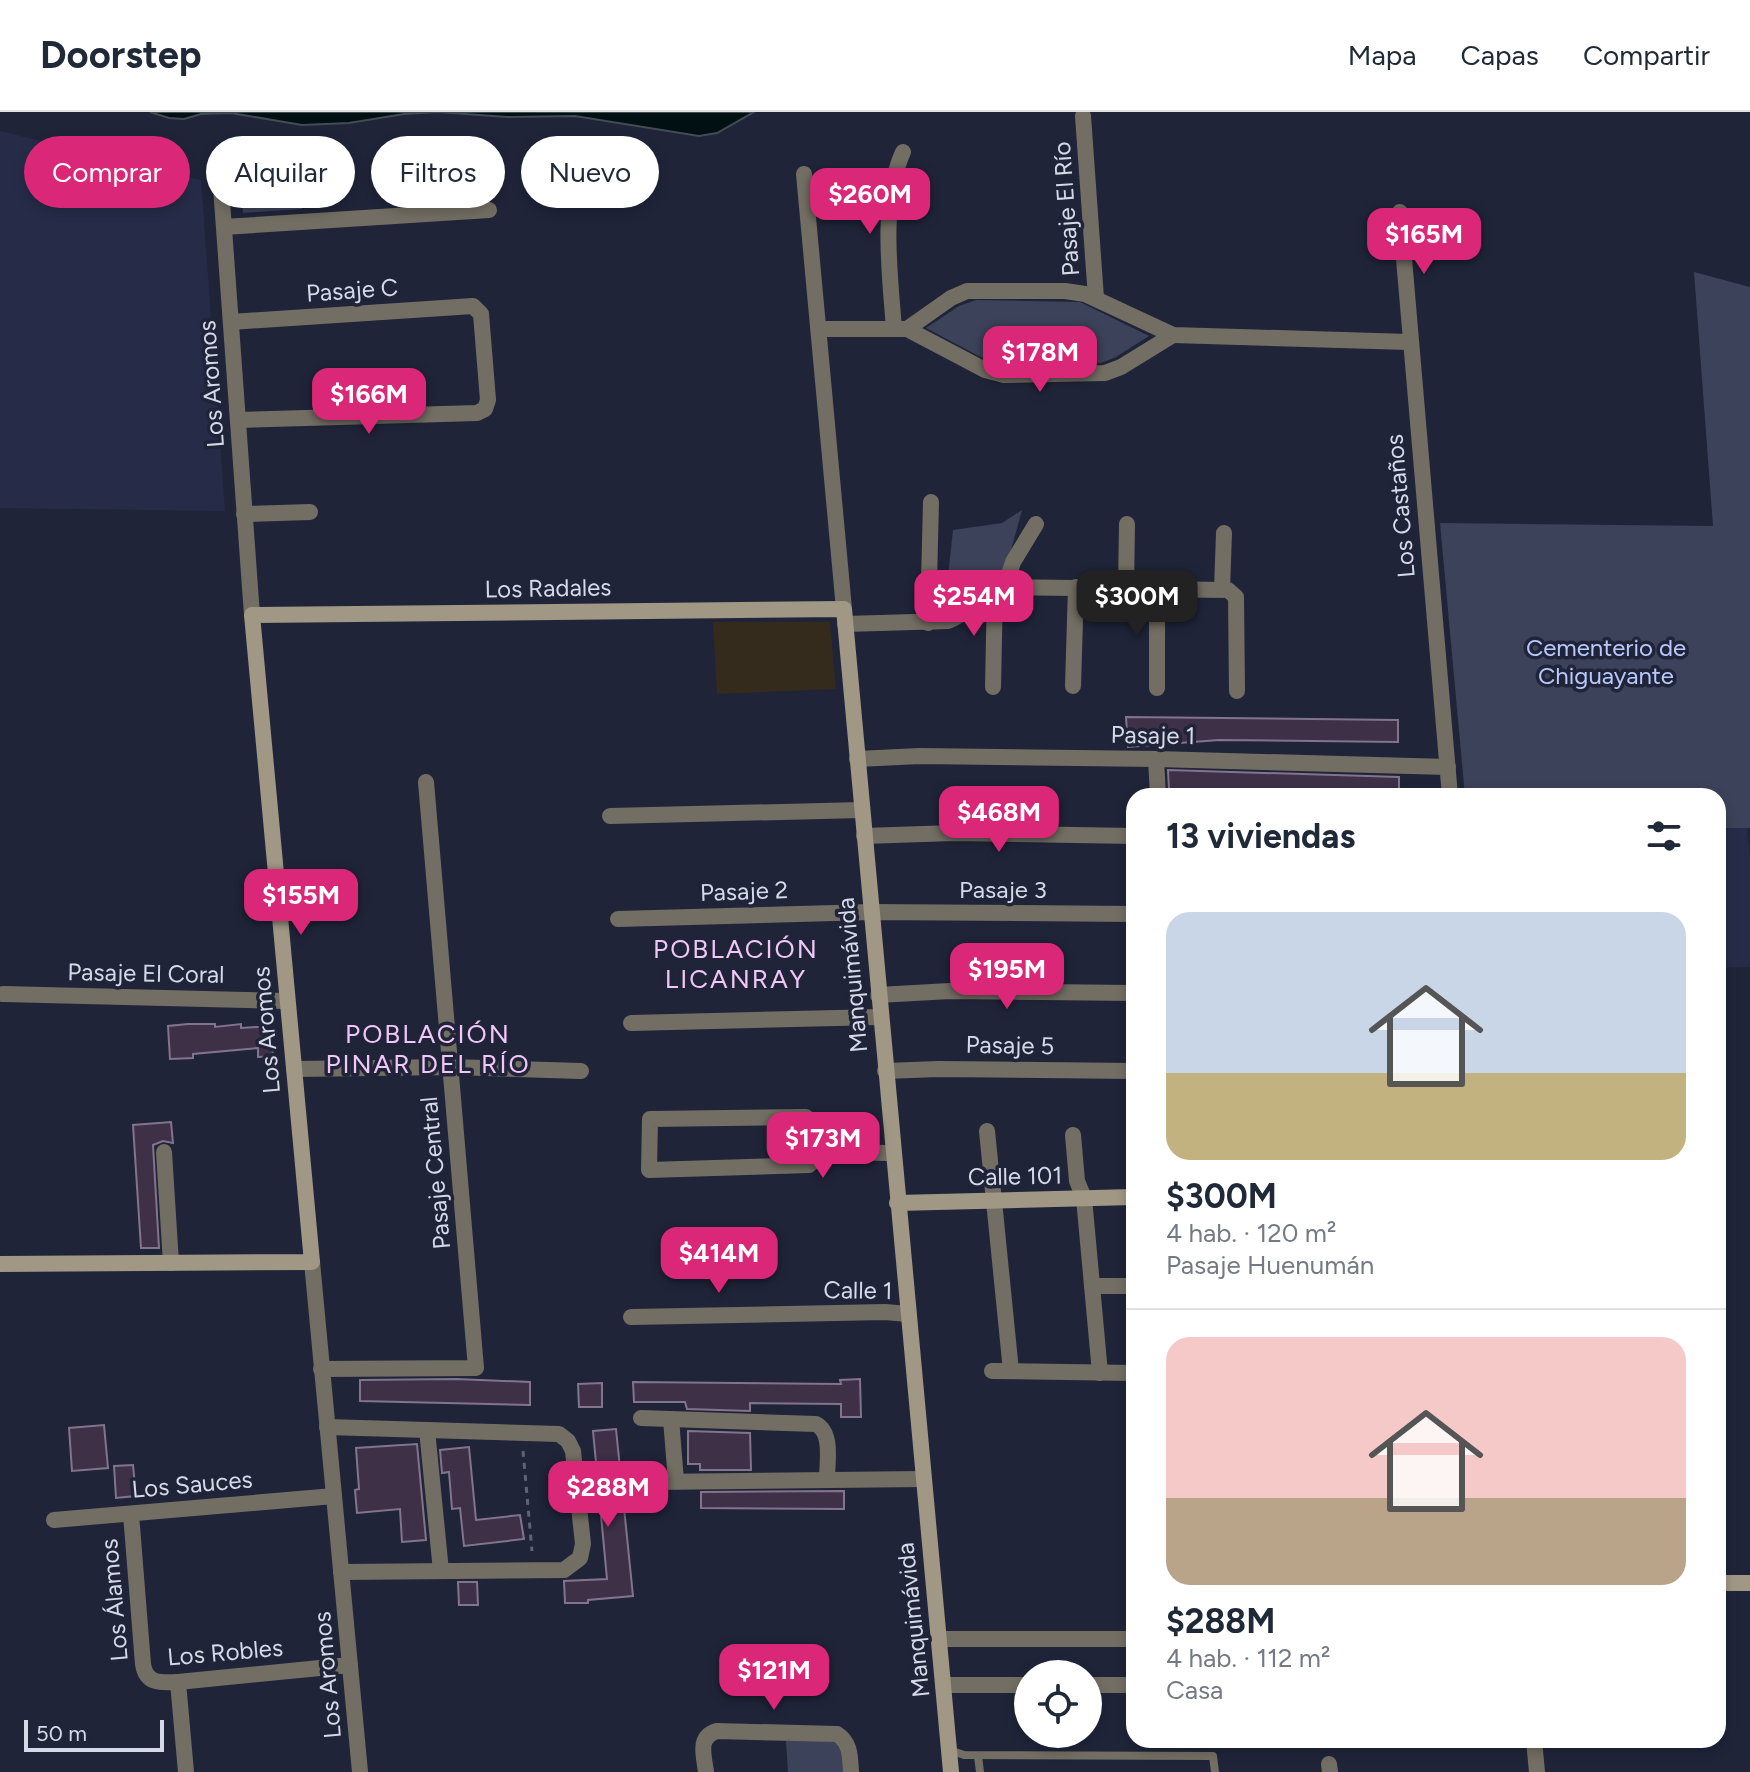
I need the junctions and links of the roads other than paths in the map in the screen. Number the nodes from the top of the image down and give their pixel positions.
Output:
1 (1083, 116) dead end
2 (903, 152) dead end
3 (804, 174) dead end
4 (223, 208) edge
5 (489, 210) dead end
6 (1400, 212) dead end
7 (224, 227) junction
8 (1096, 298) junction
9 (231, 322) junction
10 (819, 329) junction
11 (900, 329) junction
12 (1173, 335) junction
13 (1409, 342) junction
14 (238, 420) junction
15 (931, 502) dead end
16 (310, 512) dead end
17 (244, 514) junction
18 (1036, 524) dead end
19 (1127, 524) dead end
20 (1224, 533) dead end
21 (1076, 587) junction
22 (1000, 588) junction
23 (1126, 588) junction
24 (1157, 589) junction
25 (1228, 591) junction
26 (252, 615) junction
27 (845, 617) junction
28 (928, 623) junction
29 (1073, 686) dead end
30 (993, 687) dead end
31 (1157, 688) dead end
32 (1237, 691) dead end
33 (857, 759) junction
34 (1156, 759) junction
35 (1448, 767) junction
36 (426, 782) dead end
37 (1158, 788) edge
38 (1449, 788) edge
39 (862, 810) junction
40 (610, 816) dead end
41 (864, 836) junction
42 (1126, 836) edge
43 (871, 912) junction
44 (1126, 914) edge
45 (618, 919) dead end
46 (1126, 993) edge
47 (3, 994) dead end
48 (878, 995) junction
49 (287, 1001) junction
50 (880, 1017) junction
51 (631, 1023) dead end
52 (450, 1067) junction
53 (294, 1069) junction
54 (581, 1071) dead end
55 (885, 1071) junction
56 (1126, 1071) edge
57 (987, 1131) dead end
58 (1073, 1135) dead end
59 (164, 1152) dead end
60 (816, 1152) junction
61 (892, 1153) junction
62 (1126, 1197) edge
63 (1084, 1198) junction
64 (994, 1200) junction
65 (897, 1203) junction
66 (312, 1262) junction
67 (171, 1263) junction
68 (0, 1264) edge
69 (1092, 1286) junction
70 (1126, 1286) edge
71 (908, 1314) junction
72 (631, 1317) dead end
73 (321, 1369) junction
74 (992, 1371) dead end
75 (1011, 1371) junction
76 (1100, 1373) junction
77 (1126, 1373) edge
78 (641, 1418) dead end
79 (671, 1419) junction
80 (327, 1427) junction
81 (427, 1430) junction
82 (827, 1479) junction
83 (923, 1479) junction
84 (676, 1481) junction
85 (652, 1482) dead end
86 (334, 1496) junction
87 (131, 1514) junction
88 (54, 1520) dead end
89 (441, 1571) junction
90 (341, 1572) junction
91 (1726, 1583) edge
92 (1750, 1583) edge
93 (939, 1639) junction
94 (1126, 1639) edge
95 (350, 1665) junction
96 (152, 1680) joint
97 (178, 1682) junction
98 (943, 1685) junction
99 (1014, 1685) edge
100 (1102, 1685) edge
101 (1126, 1685) edge
102 (1535, 1748) edge
103 (949, 1750) junction
104 (978, 1756) junction
105 (186, 1772) edge
106 (360, 1772) edge
107 (706, 1772) edge
108 (851, 1772) edge
109 (951, 1772) edge
110 (980, 1772) edge
111 (1215, 1772) edge
112 (1537, 1772) edge

1 - 8 street, Pasaje El Río
2 - 11 street
3 - 10 street, Manquimávida
4 - 7 street, Los Aromos
5 - 7 street
6 - 13 street, Los Castaños
7 - 9 street, Los Aromos
8 - 11 street
8 - 12 street
9 - 14 street, Los Aromos
9 - 14 street, Pasaje C
10 - 11 street
10 - 27 street, Manquimávida
11 - 12 street
12 - 13 street
13 - 35 street, Los Castaños
14 - 17 street, Los Aromos
15 - 28 street
16 - 17 street
17 - 26 street, Los Aromos
18 - 22 street
19 - 23 street
20 - 25 street
21 - 22 street
21 - 23 street
21 - 29 street
22 - 28 street
22 - 30 street
23 - 24 street
24 - 25 street
24 - 31 street
25 - 32 street
26 - 27 street, Los Radales
26 - 49 street, Los Aromos
27 - 28 street
27 - 33 street, Manquimávida
33 - 34 street, Pasaje 1
33 - 39 street, Manquimávida
34 - 35 street, Pasaje 1
34 - 37 street
35 - 38 street, Los Castaños
36 - 52 street, Pasaje Central
39 - 40 street
39 - 41 street, Manquimávida
41 - 42 street
41 - 43 street, Manquimávida
43 - 44 street, Pasaje 3
43 - 45 street, Pasaje 2
43 - 48 street, Manquimávida
46 - 48 street
47 - 49 street, Pasaje El Coral
48 - 50 street, Manquimávida
49 - 53 street, Los Aromos
50 - 51 street
50 - 55 street, Manquimávida
52 - 53 street
52 - 54 street
52 - 73 street, Pasaje Central
53 - 66 street, Los Aromos
55 - 56 street, Pasaje 5
55 - 61 street, Manquimávida
57 - 64 street
58 - 63 street
59 - 67 street
60 - 60 street
60 - 61 street
61 - 65 street, Manquimávida
62 - 63 street, Calle 101
63 - 64 street, Calle 101
63 - 69 street
64 - 65 street, Calle 101
64 - 75 street
65 - 71 street, Manquimávida
66 - 67 street
66 - 73 street, Los Aromos
67 - 68 street
69 - 70 street
69 - 76 street
71 - 72 street, Calle 1
71 - 83 street, Manquimávida
73 - 80 street, Los Aromos
74 - 75 street
75 - 76 street
76 - 77 street
78 - 79 street
79 - 82 street
79 - 84 street
80 - 81 street
80 - 86 street, Los Aromos
81 - 89 street
81 - 89 street
82 - 83 street
82 - 84 street
83 - 93 street, Manquimávida
84 - 85 street
86 - 87 street, Los Sauces
86 - 90 street, Los Aromos
87 - 88 street, Los Sauces
87 - 96 street, Los Álamos
89 - 90 street
90 - 95 street, Los Aromos
91 - 92 street
93 - 94 street
93 - 98 street, Manquimávida
95 - 97 street, Los Robles
95 - 106 street, Los Aromos
96 - 97 street, Los Robles
97 - 105 street
98 - 99 street
98 - 103 street, Manquimávida
100 - 101 street
102 - 112 street
103 - 104 lane
103 - 109 street, Manquimávida
104 - 110 lane
104 - 111 lane
107 - 108 street

